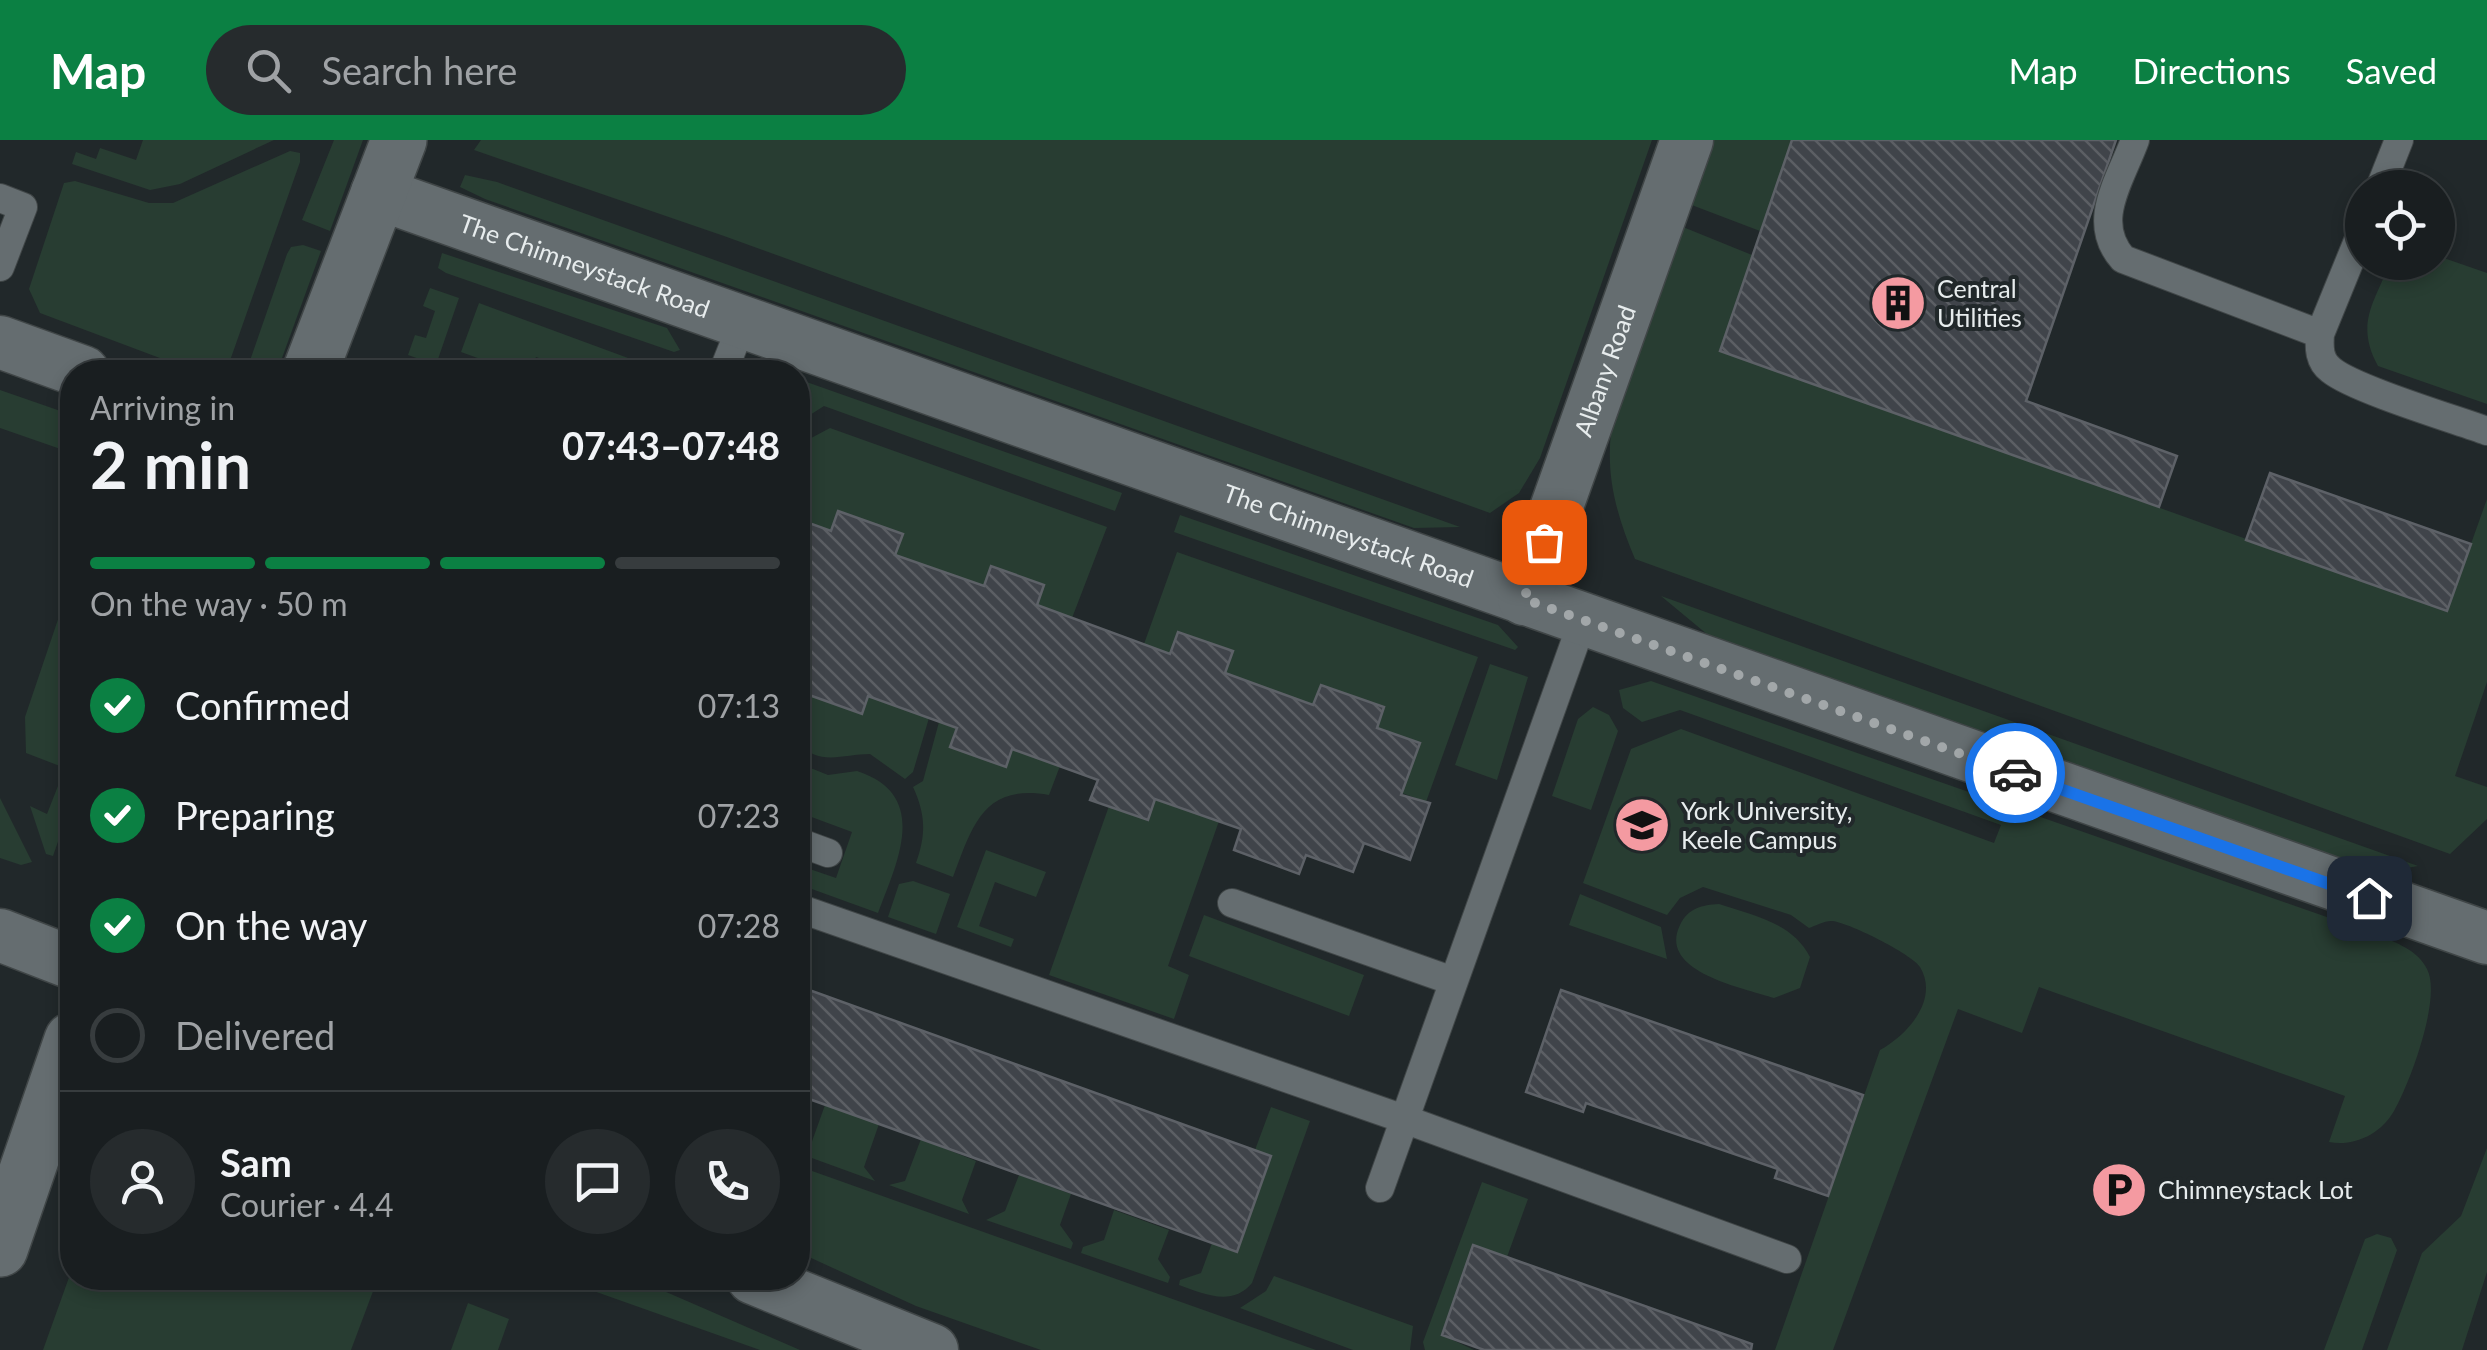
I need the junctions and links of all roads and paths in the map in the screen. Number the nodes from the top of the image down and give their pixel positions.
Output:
1 (399, 140) edge
2 (1687, 140) edge
3 (2135, 140) edge
4 (2399, 140) edge
5 (2387, 170) edge
6 (378, 193) junction
7 (0, 198) edge
8 (0, 267) edge
9 (2345, 273) edge
10 (742, 324) junction
11 (2320, 334) junction
12 (0, 342) edge
13 (315, 360) edge
14 (728, 360) edge
15 (60, 364) edge
16 (2487, 432) edge
17 (1524, 599) junction
18 (1583, 620) junction
19 (810, 846) edge
20 (828, 853) dead end
21 (1232, 903) dead end
22 (810, 912) edge
23 (2486, 933) edge
24 (0, 935) edge
25 (60, 958) edge
26 (1453, 981) junction
27 (60, 1075) edge
28 (1404, 1119) junction
29 (1380, 1188) dead end
30 (0, 1250) edge
31 (1787, 1259) dead end
32 (783, 1290) edge
33 (932, 1350) edge

1 - 6 street
2 - 17 street, Albany Road
3 - 11 lane
4 - 5 lane
6 - 10 street, The Chimneystack Road
6 - 13 street
7 - 8 lane
9 - 11 lane
10 - 14 lane
10 - 17 street, The Chimneystack Road
11 - 16 lane
12 - 15 street
17 - 18 street, The Chimneystack Road
18 - 23 street, The Chimneystack Road
18 - 26 lane
19 - 20 lane
21 - 26 lane
22 - 28 lane
24 - 25 street
26 - 28 lane
27 - 30 street
28 - 29 lane
28 - 31 lane
32 - 33 street

